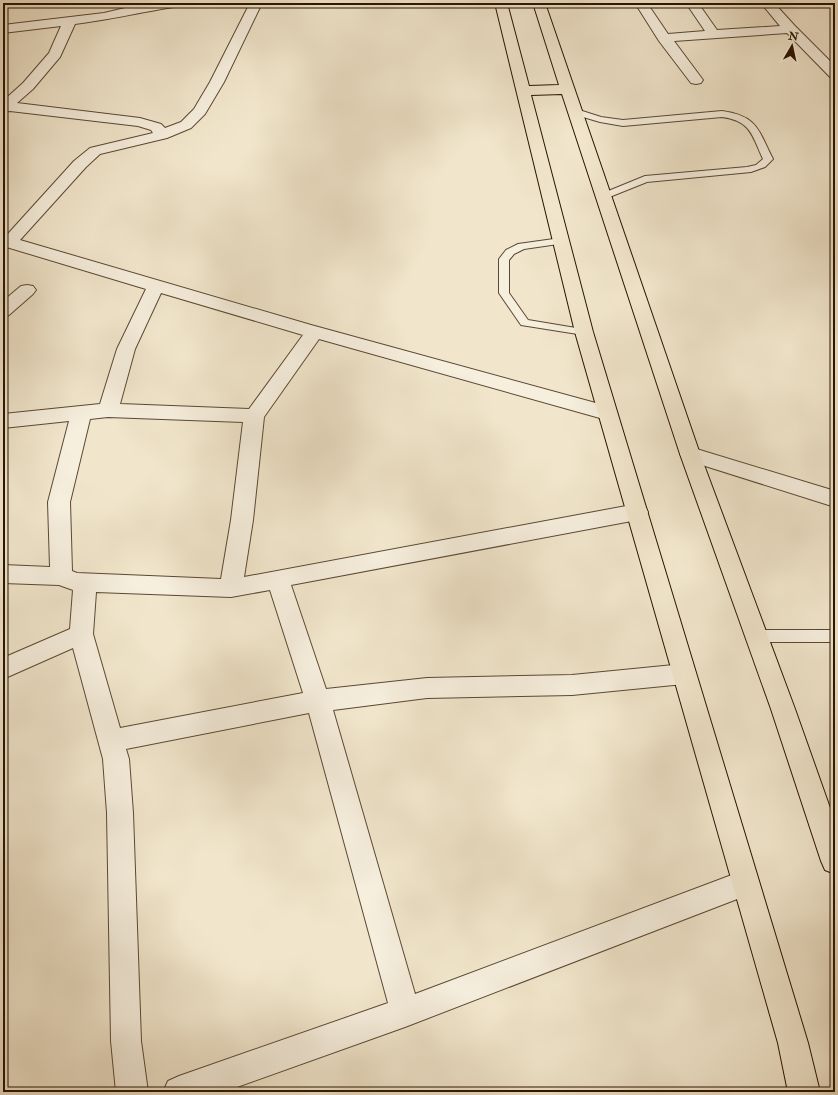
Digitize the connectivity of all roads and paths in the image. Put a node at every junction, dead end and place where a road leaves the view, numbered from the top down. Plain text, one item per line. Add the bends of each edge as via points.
1 (167, 3) edge
2 (256, 3) edge
3 (502, 3) edge
4 (539, 3) edge
5 (641, 3) edge
6 (692, 3) edge
7 (767, 3) edge
8 (70, 20) junction
9 (3, 28) edge
10 (790, 29) junction
11 (714, 35) junction
12 (664, 38) junction
13 (835, 74) edge
14 (696, 80) dead end
15 (568, 89) junction
16 (523, 91) junction
17 (4, 108) edge
18 (576, 112) junction
19 (162, 135) junction
20 (604, 196) junction
21 (6, 241) edge
22 (561, 241) junction
23 (156, 286) junction
24 (28, 290) dead end
25 (3, 311) edge
26 (584, 332) junction
27 (314, 333) junction
28 (108, 410) junction
29 (607, 413) junction
30 (81, 414) junction
31 (254, 416) junction
32 (3, 421) edge
33 (690, 454) junction
34 (835, 499) edge
35 (637, 512) junction
36 (3, 574) edge
37 (61, 576) junction
38 (278, 579) junction
39 (85, 583) junction
40 (231, 588) junction
41 (81, 634) junction
42 (756, 636) junction
43 (835, 636) edge
44 (3, 669) edge
45 (684, 674) junction
46 (318, 701) junction
47 (111, 741) junction
48 (835, 860) edge
49 (745, 882) junction
50 (405, 1012) junction
51 (132, 1092) edge
52 (179, 1092) edge
53 (804, 1092) edge

1 - 8 street via 104,17
2 - 19 street via 200,111 186,125
3 - 16 main road
4 - 15 main road
5 - 12 street
6 - 11 street
7 - 10 street
8 - 9 street
8 - 17 street via 55,54 28,86
10 - 11 street
10 - 13 street
11 - 12 street
12 - 14 street
15 - 16 main road
15 - 18 main road
16 - 22 main road
17 - 19 street via 140,122 156,127
18 - 20 main road
18 - 20 lane via 623,123 722,114 737,117 746,121 768,159 764,165 747,170 645,179
19 - 21 street via 95,150
20 - 33 main road
21 - 23 street
22 - 26 main road
22 - 26 lane via 522,246 510,252 503,262 504,293 525,323
23 - 27 street
23 - 28 street via 126,349
24 - 25 street
26 - 29 main road
27 - 29 street
27 - 31 street
28 - 30 street
28 - 31 street
29 - 35 main road
30 - 32 street
30 - 37 street via 60,502
31 - 40 street
33 - 34 street
33 - 42 main road
35 - 38 street
35 - 45 main road
36 - 37 street
37 - 39 street
38 - 40 street
38 - 46 street
39 - 40 street
39 - 41 street
41 - 44 street
41 - 47 street
42 - 43 lane
42 - 48 main road
45 - 46 street via 572,685 427,688
45 - 49 main road
46 - 47 street
46 - 50 street
47 - 51 street via 116,759 120,814 126,1041
49 - 50 street
49 - 53 main road via 793,1043
50 - 52 street

